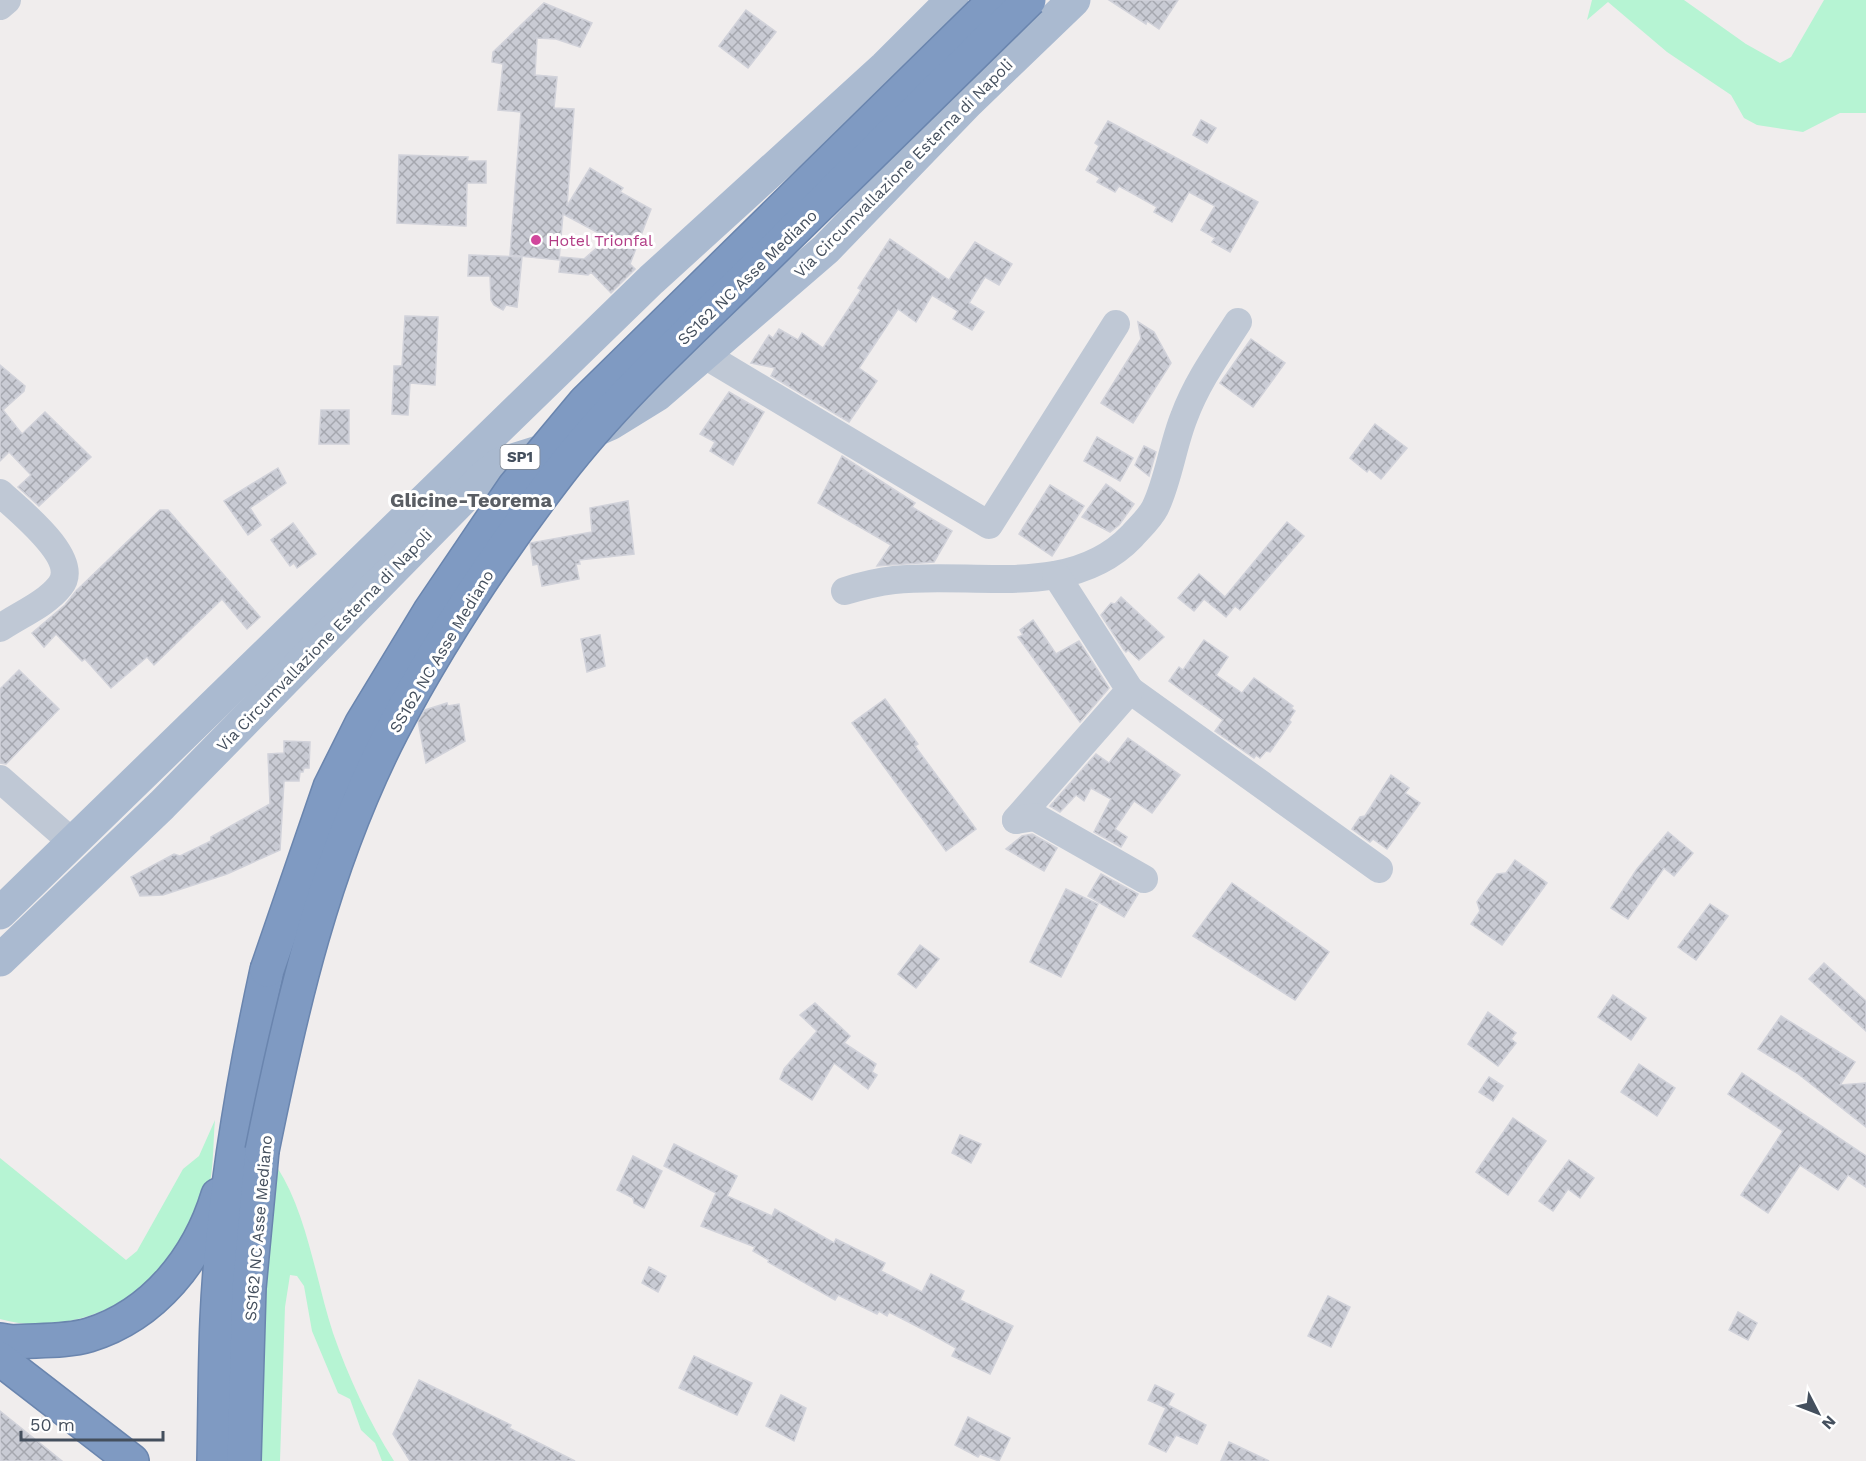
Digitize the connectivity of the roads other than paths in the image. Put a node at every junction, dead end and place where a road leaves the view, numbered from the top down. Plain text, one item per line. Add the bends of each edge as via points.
1 (7, 0) edge
2 (952, 0) edge
3 (995, 0) edge
4 (1029, 0) edge
5 (1074, 0) edge
6 (0, 6) edge
7 (1238, 322) dead end
8 (1116, 324) dead end
9 (703, 354) junction
10 (0, 493) edge
11 (1056, 574) junction
12 (845, 591) dead end
13 (0, 628) edge
14 (1130, 690) junction
15 (0, 779) edge
16 (72, 842) junction
17 (1379, 869) dead end
18 (1144, 879) dead end
19 (0, 913) edge
20 (0, 960) edge
21 (248, 1147) junction
22 (0, 1340) edge
23 (0, 1359) edge
24 (132, 1461) edge
25 (214, 1461) edge
26 (244, 1461) edge

1 - 6 street
2 - 16 main road, Via Circumvallazione Esterna di Napoli / SP1 via 885,67 642,288
3 - 21 highway, SS162 NC Asse Mediano, bridge via 585,402 514,487 430,611 362,723 330,787 267,970 246,1064
4 - 21 highway, SS162 NC Asse Mediano, bridge via 626,395 559,472 472,593 392,732 349,829 313,929 286,1031
5 - 9 main road, Via Circumvallazione Esterna di Napoli / SP1 via 968,102 826,249
7 - 11 street via 1197,386 1156,507 1146,521 1105,559 1084,569
8 - 9 street via 989,525
9 - 20 main road, Via Circumvallazione Esterna di Napoli / SP1 via 657,395 610,424 567,443 500,464 484,477 162,805
10 - 13 street via 47,538 63,559 66,570 62,584 49,596
11 - 12 street via 896,579
11 - 14 street
14 - 17 street
14 - 18 street via 1016,820 1035,817
15 - 16 street
16 - 19 main road, Via Circumvallazione Esterna di Napoli / SP1
21 - 22 highway via 187,1265 140,1311 89,1335
21 - 25 highway, SS162 NC Asse Mediano via 217,1319
21 - 26 highway, SS162 NC Asse Mediano
23 - 24 highway

